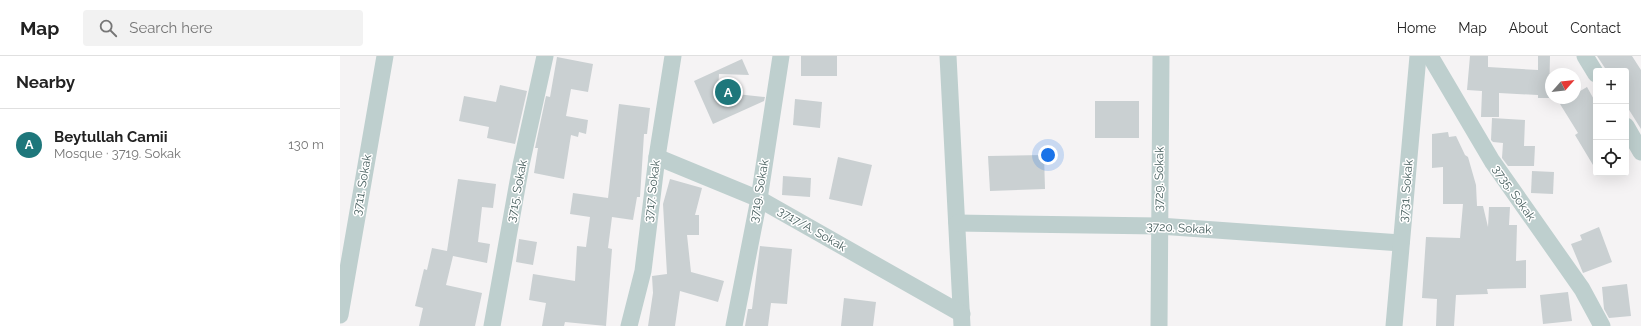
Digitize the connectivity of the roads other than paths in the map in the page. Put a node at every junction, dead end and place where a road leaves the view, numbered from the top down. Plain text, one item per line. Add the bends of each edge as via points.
1 (385, 56) edge
2 (544, 56) edge
3 (673, 56) edge
4 (781, 56) edge
5 (948, 56) edge
6 (1161, 56) edge
7 (1418, 56) edge
8 (1430, 56) edge
9 (1585, 56) edge
10 (1593, 69) edge
11 (1629, 131) edge
12 (1641, 152) edge
13 (657, 156) junction
14 (759, 199) junction
15 (957, 223) junction
16 (1159, 226) junction
17 (1402, 243) junction
18 (340, 315) edge
19 (962, 320) edge
20 (492, 326) edge
21 (629, 326) edge
22 (734, 326) edge
23 (1159, 326) edge
24 (1394, 326) edge
25 (1602, 326) edge

1 - 18 street, 3711. Sokak
2 - 20 street, 3715. Sokak
3 - 13 street, 3717. Sokak
4 - 14 street, 3719. Sokak
5 - 15 street
6 - 16 street, 3729. Sokak
7 - 17 street, 3731. Sokak
8 - 25 street, 3735. Sokak via 1492,161 1582,289
9 - 10 street
11 - 12 street
13 - 14 street, 3717/A. Sokak
13 - 21 street, 3717. Sokak via 643,271
14 - 19 street, 3717/A. Sokak
14 - 22 street, 3719. Sokak
15 - 16 street, 3720. Sokak
15 - 19 street
16 - 17 street, 3720. Sokak
16 - 23 street, 3729. Sokak
17 - 24 street, 3731. Sokak

